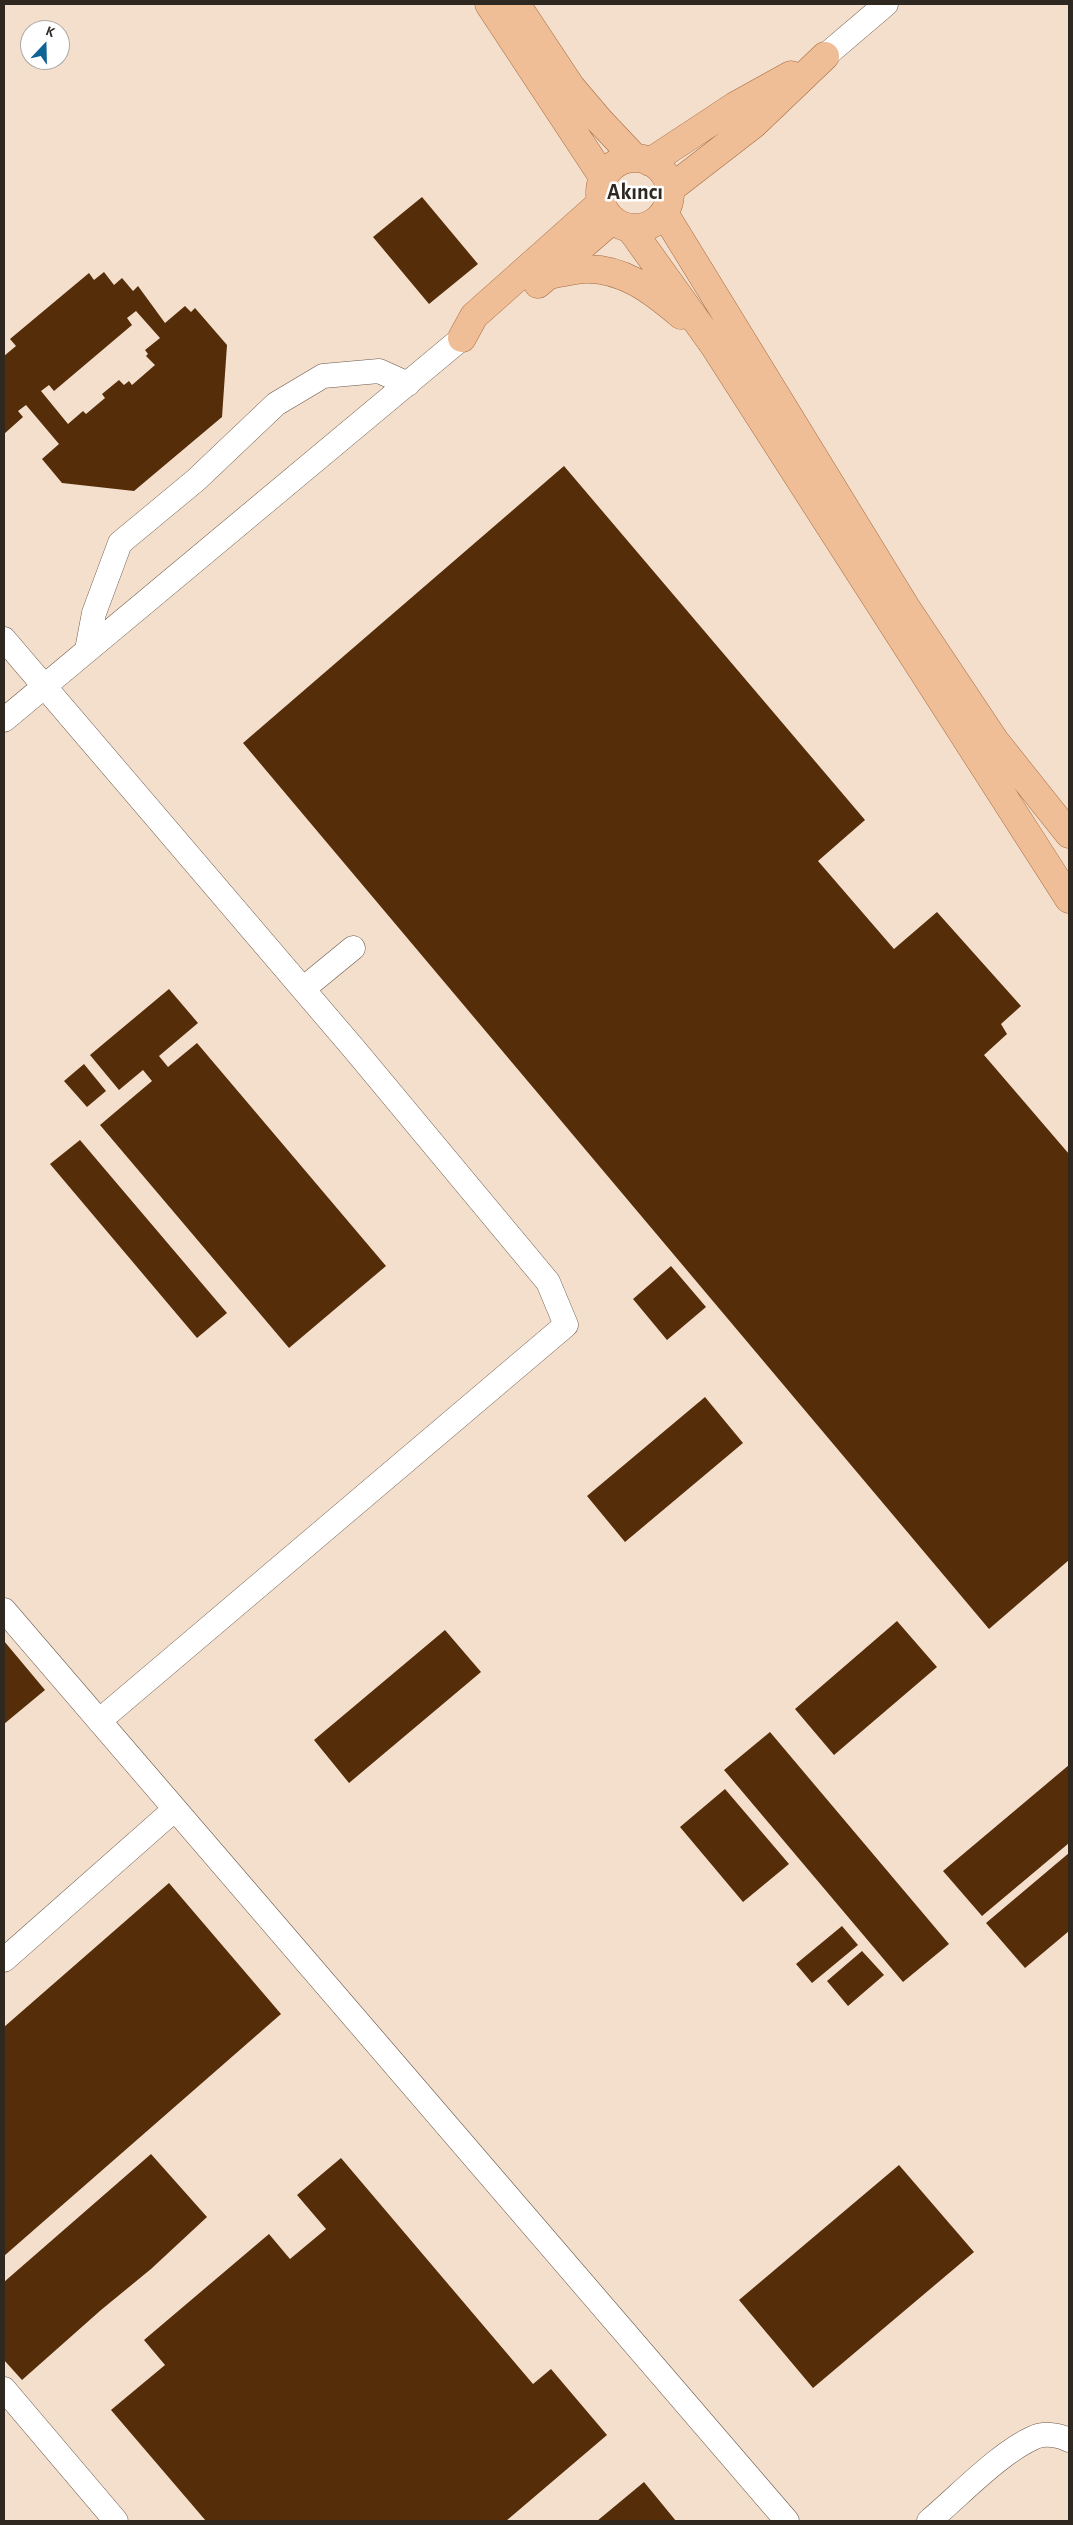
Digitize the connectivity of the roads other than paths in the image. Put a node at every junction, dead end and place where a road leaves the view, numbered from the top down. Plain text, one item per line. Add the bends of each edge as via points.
1 (489, 4) edge
2 (516, 4) edge
3 (886, 4) edge
4 (824, 56) junction
5 (642, 160) junction
6 (667, 201) junction
7 (611, 207) junction
8 (548, 275) junction
9 (462, 338) junction
10 (711, 342) junction
11 (408, 384) junction
12 (4, 638) edge
13 (87, 650) junction
14 (44, 686) junction
15 (4, 720) edge
16 (1069, 834) edge
17 (1069, 899) edge
18 (353, 948) dead end
19 (303, 989) junction
20 (4, 1610) edge
21 (99, 1721) junction
22 (174, 1809) junction
23 (4, 1960) edge
24 (4, 2389) edge
25 (1069, 2440) edge
26 (116, 2521) edge
27 (787, 2521) edge
28 (929, 2521) edge

1 - 7 main road
2 - 5 main road via 598,120
3 - 4 street
4 - 5 main road
4 - 6 main road
5 - 6 main road via 664,173
5 - 7 main road via 612,165
6 - 7 main road via 653,224 642,228
6 - 16 main road via 907,609 995,741
7 - 8 main road
7 - 9 main road via 474,316
7 - 10 main road
8 - 9 main road via 486,329
8 - 10 main road via 584,269 630,279 658,297
9 - 11 street
10 - 17 main road
11 - 13 street
11 - 13 street via 379,371 323,376 276,404 196,480 120,542 94,613
12 - 14 street
13 - 14 street
14 - 15 street
14 - 19 street
18 - 19 street
19 - 21 street via 548,1282 566,1325
20 - 21 street
21 - 22 street
22 - 23 street
22 - 27 street
24 - 26 street
25 - 28 street via 1061,2436 1038,2436 1013,2449

